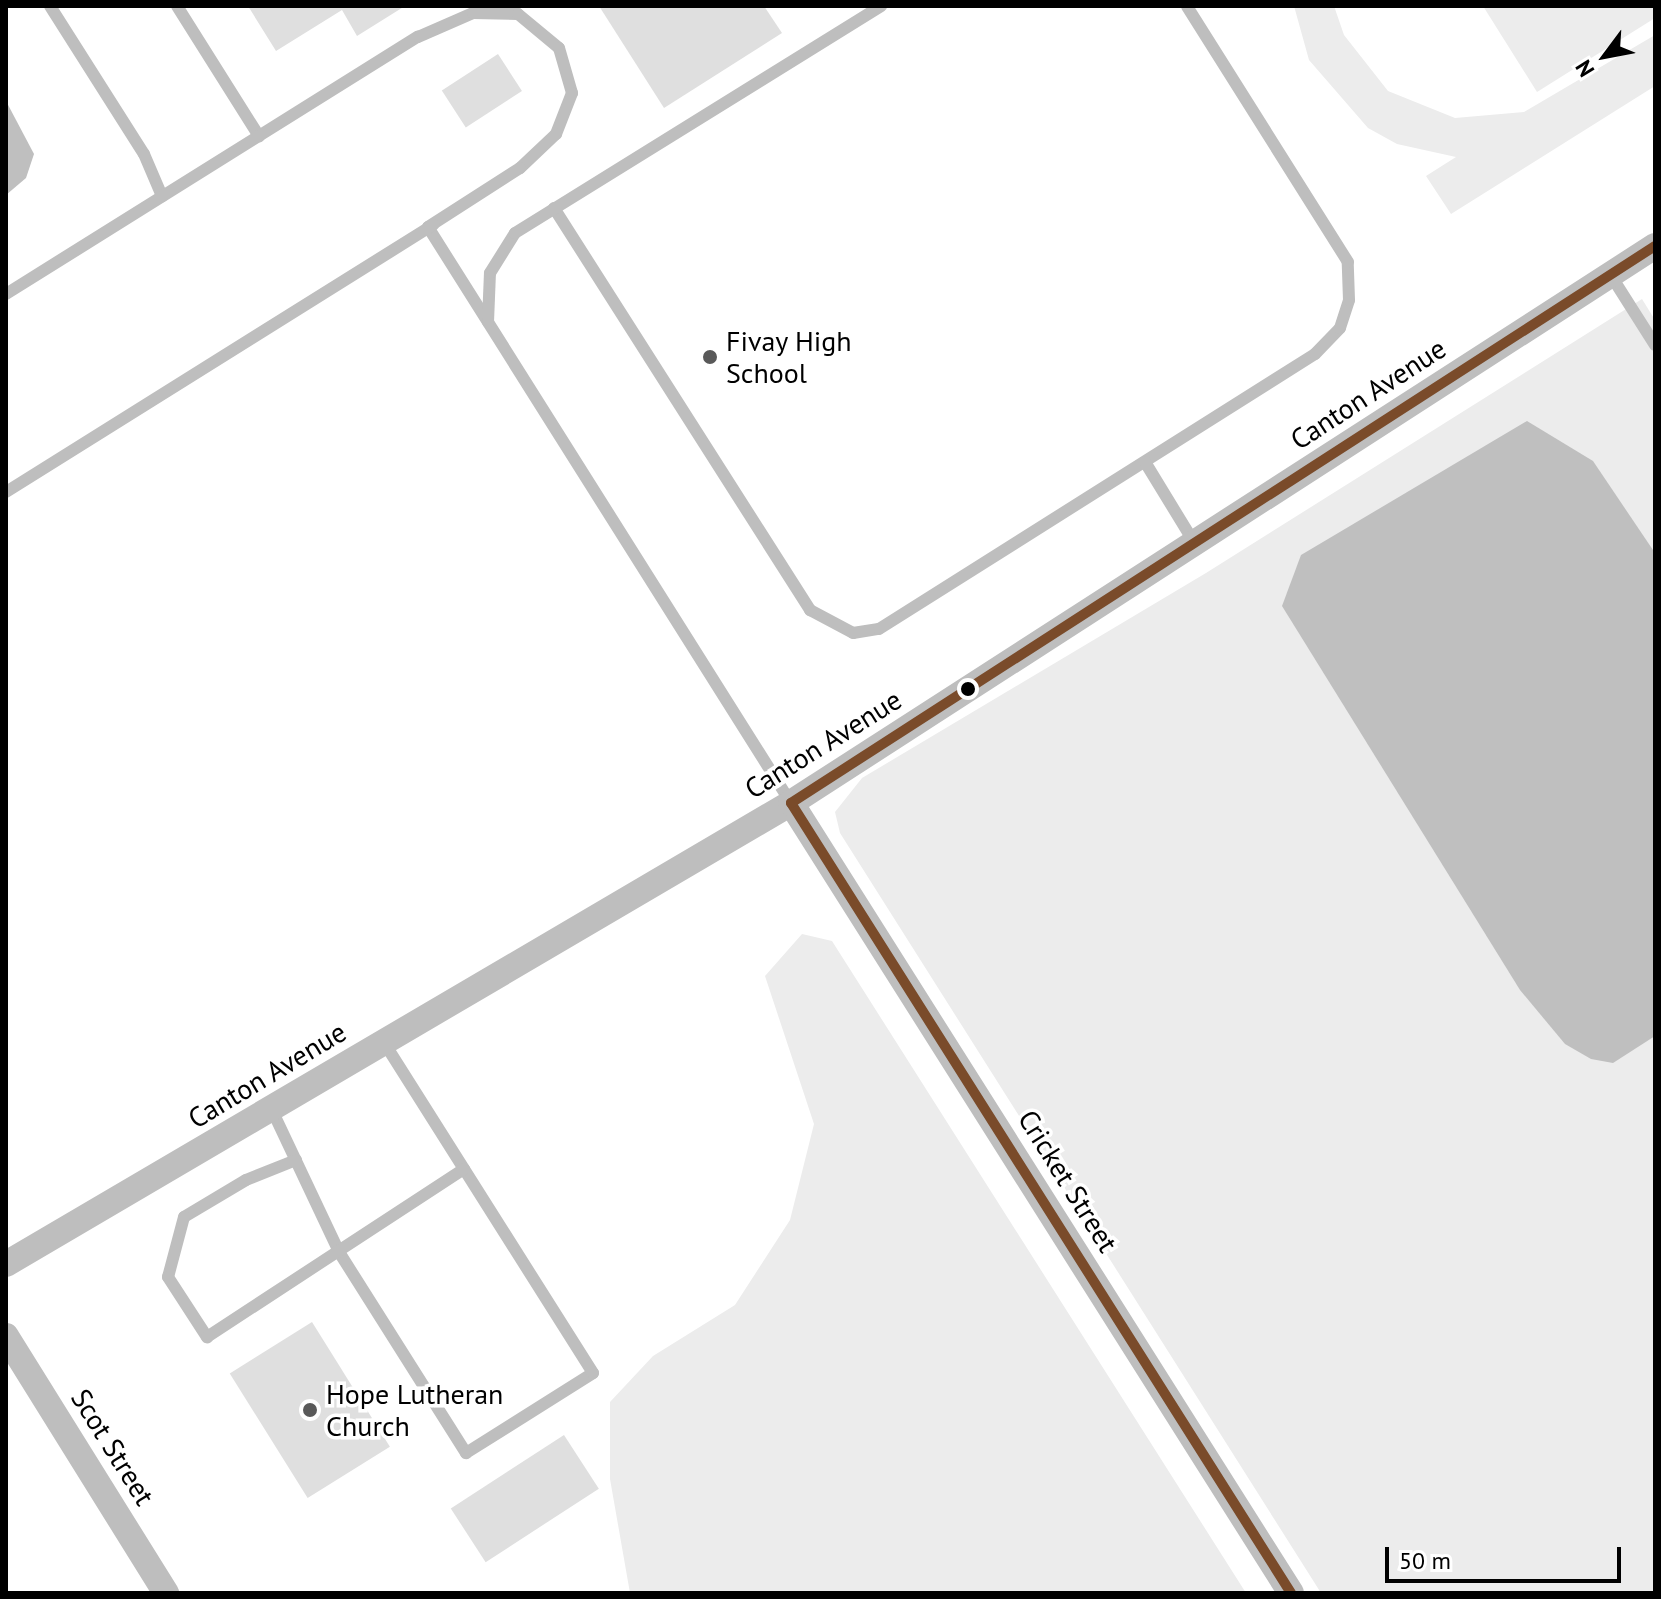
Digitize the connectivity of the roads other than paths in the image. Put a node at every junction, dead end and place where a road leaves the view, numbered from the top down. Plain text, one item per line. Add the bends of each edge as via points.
1 (50, 6) edge
2 (177, 6) edge
3 (881, 6) edge
4 (1187, 6) edge
5 (259, 136) junction
6 (162, 196) junction
7 (554, 208) junction
8 (456, 211) junction
9 (1655, 246) edge
10 (1610, 274) junction
11 (6, 294) edge
12 (488, 322) junction
13 (1655, 345) edge
14 (1145, 462) junction
15 (6, 492) edge
16 (1195, 545) junction
17 (791, 803) junction
18 (384, 1042) junction
19 (272, 1110) junction
20 (296, 1160) junction
21 (464, 1169) junction
22 (339, 1252) junction
23 (6, 1264) edge
24 (6, 1336) edge
25 (166, 1593) edge
26 (1291, 1593) edge

1 - 6 lane via 144,154
2 - 5 lane
3 - 7 lane
4 - 14 lane via 1348,262 1349,300 1340,328 1315,354
5 - 6 lane
5 - 8 lane via 418,37 473,13 518,14 559,48 572,93 556,134
6 - 11 lane
7 - 12 lane via 515,233 490,273
7 - 14 lane via 810,610 832,625 853,633 879,629
8 - 12 lane via 428,227
8 - 15 lane
9 - 10 street, Canton Avenue
10 - 13 lane
10 - 16 street, Canton Avenue
12 - 17 lane
14 - 16 lane
16 - 17 street, Canton Avenue
17 - 18 street, Canton Avenue
17 - 26 street, Cricket Street
18 - 19 street, Canton Avenue
18 - 21 lane
19 - 20 lane
19 - 23 street, Canton Avenue
20 - 22 lane
20 - 22 lane via 246,1180 184,1217 168,1277 207,1337
21 - 22 lane
21 - 22 lane via 593,1373 466,1453
24 - 25 street, Scot Street

